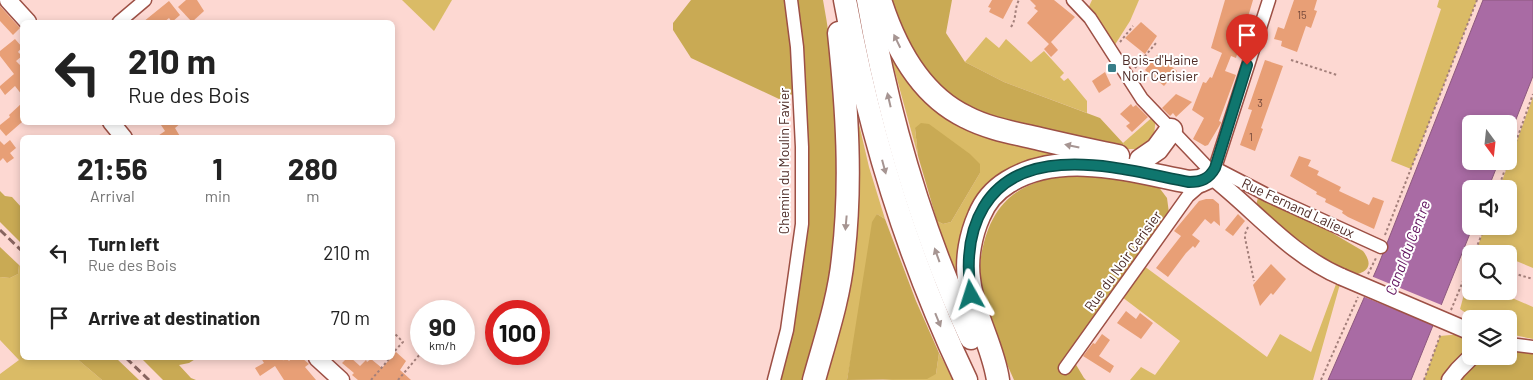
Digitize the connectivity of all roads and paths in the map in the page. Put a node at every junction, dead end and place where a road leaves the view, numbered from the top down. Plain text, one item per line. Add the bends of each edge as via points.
1 (8, 0) edge
2 (145, 0) edge
3 (791, 0) edge
4 (835, 0) edge
5 (845, 0) edge
6 (868, 0) edge
7 (880, 0) edge
8 (1019, 0) edge
9 (1073, 0) edge
10 (1269, 0) edge
11 (1477, 0) edge
12 (26, 20) edge
13 (121, 20) edge
14 (1133, 26) dead end
15 (1011, 27) dead end
16 (1156, 43) dead end
17 (1112, 53) junction
18 (1291, 60) dead end
19 (1336, 75) dead end
20 (1126, 76) junction
21 (1533, 94) edge
22 (113, 125) edge
23 (1171, 130) junction
24 (122, 135) edge
25 (1518, 136) edge
26 (1141, 160) junction
27 (1210, 170) junction
28 (1256, 215) junction
29 (1381, 246) junction
30 (1517, 274) edge
31 (1533, 279) edge
32 (1254, 280) dead end
33 (1365, 282) dead end
34 (1361, 291) dead end
35 (1462, 328) edge
36 (395, 333) edge
37 (1517, 345) edge
38 (1533, 347) edge
39 (395, 351) edge
40 (320, 360) edge
41 (388, 360) edge
42 (410, 365) edge
43 (1463, 365) edge
44 (1065, 368) dead end
45 (341, 380) edge
46 (370, 380) edge
47 (398, 380) edge
48 (774, 380) edge
49 (814, 380) edge
50 (966, 380) edge
51 (990, 380) edge
52 (998, 380) edge
53 (1321, 380) edge
54 (1450, 380) edge

1 - 12 street
2 - 13 street
3 - 48 street, Chemin du Moulin Favier via 802,138 802,224 787,330
4 -> 49 highway via 848,122 848,193 843,259 834,308
5 -> 50 highway via 871,123 886,174 921,279
51 -> 6 highway via 924,221 892,114
26 -> 7 highway via 1001,130 953,110 922,84 910,66
8 - 15 path
9 - 17 street, Rue Fernand Lalieux via 1090,18
10 - 27 street
11 - 29 path
14 - 17 path
16 - 20 path
17 - 20 street, Rue Fernand Lalieux
18 - 19 path
20 - 23 street, Rue Fernand Lalieux
21 - 25 path
22 - 24 street
23 - 26 highway via 1157,149
23 - 27 street, Rue Fernand Lalieux
26 - 27 highway via 1188,170
27 - 28 street, Rue Fernand Lalieux
27 - 29 street, Rue Fernand Lalieux
27 - 44 street, Rue du Noir Cerisier
27 - 52 highway via 1200,181 1189,182 1104,166 1060,165 1039,168 1001,186 982,207 974,228 968,276 978,321 996,366
28 - 32 path via 1245,234
28 - 35 street, Rue Fernand Lalieux, bridge via 1300,253 1342,277
29 - 33 path
30 - 31 path
34 - 53 path
36 - 39 path via 403,342
37 - 38 street
40 - 45 street
41 - 46 path
42 - 47 path
43 - 54 street

